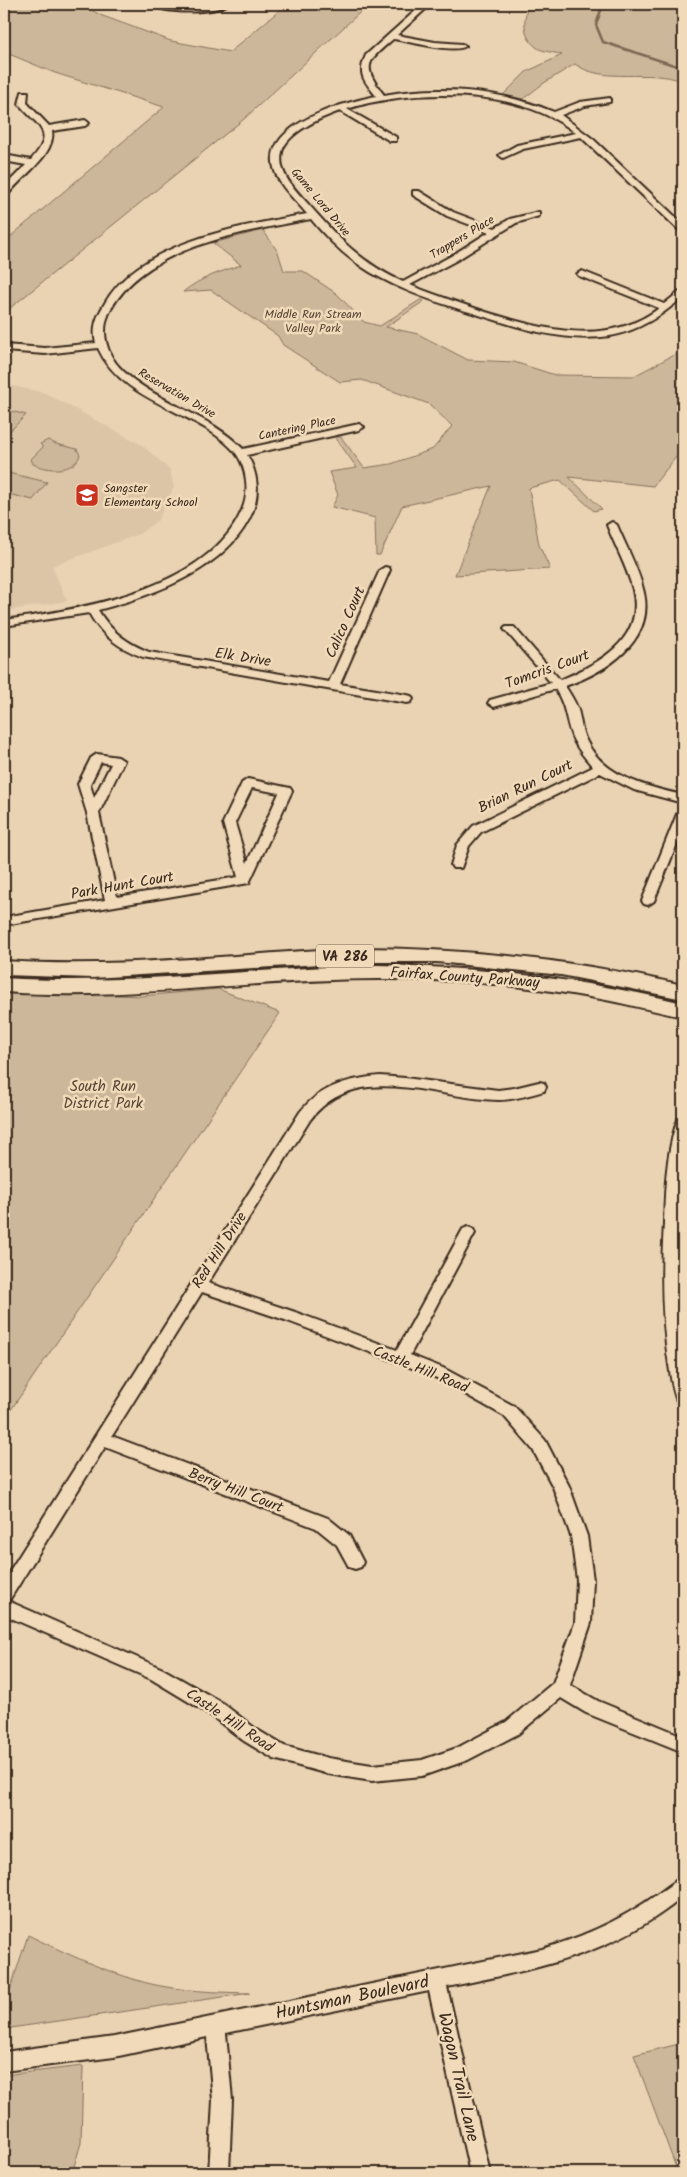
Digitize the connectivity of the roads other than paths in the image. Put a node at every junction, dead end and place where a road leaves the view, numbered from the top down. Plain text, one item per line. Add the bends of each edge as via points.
1 (154, 4) edge
2 (224, 4) edge
3 (427, 4) edge
4 (392, 36) junction
5 (462, 46) dead end
6 (25, 94) dead end
7 (381, 97) junction
8 (607, 100) dead end
9 (340, 108) junction
10 (555, 115) junction
11 (84, 123) dead end
12 (47, 129) junction
13 (582, 134) junction
14 (392, 138) dead end
15 (502, 155) dead end
16 (4, 158) edge
17 (32, 163) junction
18 (416, 193) dead end
19 (4, 194) edge
20 (536, 214) dead end
21 (313, 216) junction
22 (683, 229) edge
23 (496, 232) junction
24 (582, 274) dead end
25 (403, 285) junction
26 (683, 292) edge
27 (664, 307) junction
28 (101, 345) junction
29 (4, 348) edge
30 (359, 427) dead end
31 (240, 453) junction
32 (612, 525) dead end
33 (385, 570) dead end
34 (92, 609) junction
35 (4, 623) edge
36 (510, 629) dead end
37 (558, 684) junction
38 (333, 687) junction
39 (407, 699) dead end
40 (494, 703) dead end
41 (600, 768) junction
42 (683, 799) edge
43 (93, 814) dead end
44 (683, 814) edge
45 (457, 865) dead end
46 (246, 880) junction
47 (648, 901) dead end
48 (112, 903) junction
49 (4, 921) edge
50 (4, 968) edge
51 (4, 985) edge
52 (683, 992) edge
53 (683, 1010) edge
54 (539, 1087) dead end
55 (683, 1124) edge
56 (468, 1233) dead end
57 (198, 1284) junction
58 (400, 1359) junction
59 (683, 1398) edge
60 (101, 1439) junction
61 (355, 1562) dead end
62 (4, 1594) edge
63 (4, 1607) edge
64 (560, 1688) junction
65 (683, 1744) edge
66 (683, 1886) edge
67 (436, 1980) junction
68 (216, 2026) junction
69 (4, 2062) edge
70 (219, 2173) edge
71 (480, 2173) edge

1 - 2 street via 190,9
3 - 4 street
4 - 5 street
4 - 7 street via 370,55 365,66 368,81
6 - 12 street via 23,104
7 - 9 street, Game Lord Drive
7 - 10 street, Game Lord Drive via 428,93 472,95 515,102
8 - 10 street via 583,104
9 - 14 street
9 - 21 street, Game Lord Drive via 294,131 277,152 282,177
10 - 13 street, Game Lord Drive
11 - 12 street
12 - 17 street via 47,147
13 - 15 street via 520,146
13 - 22 street, Game Lord Drive
16 - 17 street
17 - 19 street via 9,184
18 - 23 street via 450,214
20 - 23 street, Trappers Place via 519,218
21 - 25 street, Game Lord Drive via 351,255
21 - 28 street via 222,235 153,263 126,282 109,301 100,325
23 - 25 street, Trappers Place
24 - 27 street
25 - 27 street, Game Lord Drive via 505,321 561,335 618,331 635,325
26 - 27 street, Game Lord Drive
28 - 29 street via 45,351
28 - 31 street, Reservation Drive via 107,357 128,379 215,429
30 - 31 street, Cantering Place
31 - 34 street, Reservation Drive via 250,474 251,496 245,518 230,539 205,560 170,580 132,597
32 - 37 street, Tomcris Court via 638,590 637,624 627,643 611,659 592,671
33 - 38 street, Calico Court
34 - 35 street, Reservation Drive
34 - 38 street, Elk Drive via 112,637 147,655
36 - 37 street
37 - 40 street, Tomcris Court
37 - 41 street via 572,708 580,742
38 - 39 street, Elk Drive
41 - 42 street via 641,788
41 - 45 street, Brian Run Court via 477,829 463,845
43 - 48 street
44 - 47 street
46 - 46 street via 230,823 248,783 286,791
46 - 48 street, Park Hunt Court
48 - 49 street, Park Hunt Court
50 - 52 highway, Fairfax County Parkway / VA 286 via 102,972 330,956 431,956 559,967
51 - 53 highway, Fairfax County Parkway / VA 286 via 116,989 322,973 433,973 551,983
54 - 57 street, Red Hill Drive via 499,1095 378,1082 358,1083 335,1091 318,1101 305,1116
55 - 59 street via 672,1183 669,1257 671,1333
56 - 58 street
57 - 58 street, Castle Hill Road
57 - 60 street, Red Hill Drive
58 - 64 street, Castle Hill Road via 438,1372 509,1411 539,1445 562,1486 579,1536 585,1580 583,1623
60 - 61 street, Berry Hill Court via 322,1523 343,1540
60 - 62 street, Red Hill Drive
63 - 64 street, Castle Hill Road via 157,1674 215,1708 280,1753 372,1774 422,1768 462,1754 512,1728
64 - 65 street via 592,1707
66 - 67 street, Huntsman Boulevard via 645,1915 610,1935 542,1958
67 - 68 street, Huntsman Boulevard
67 - 71 street, Wagon Trail Lane
68 - 69 street, Huntsman Boulevard via 105,2048
68 - 70 street via 224,2100

